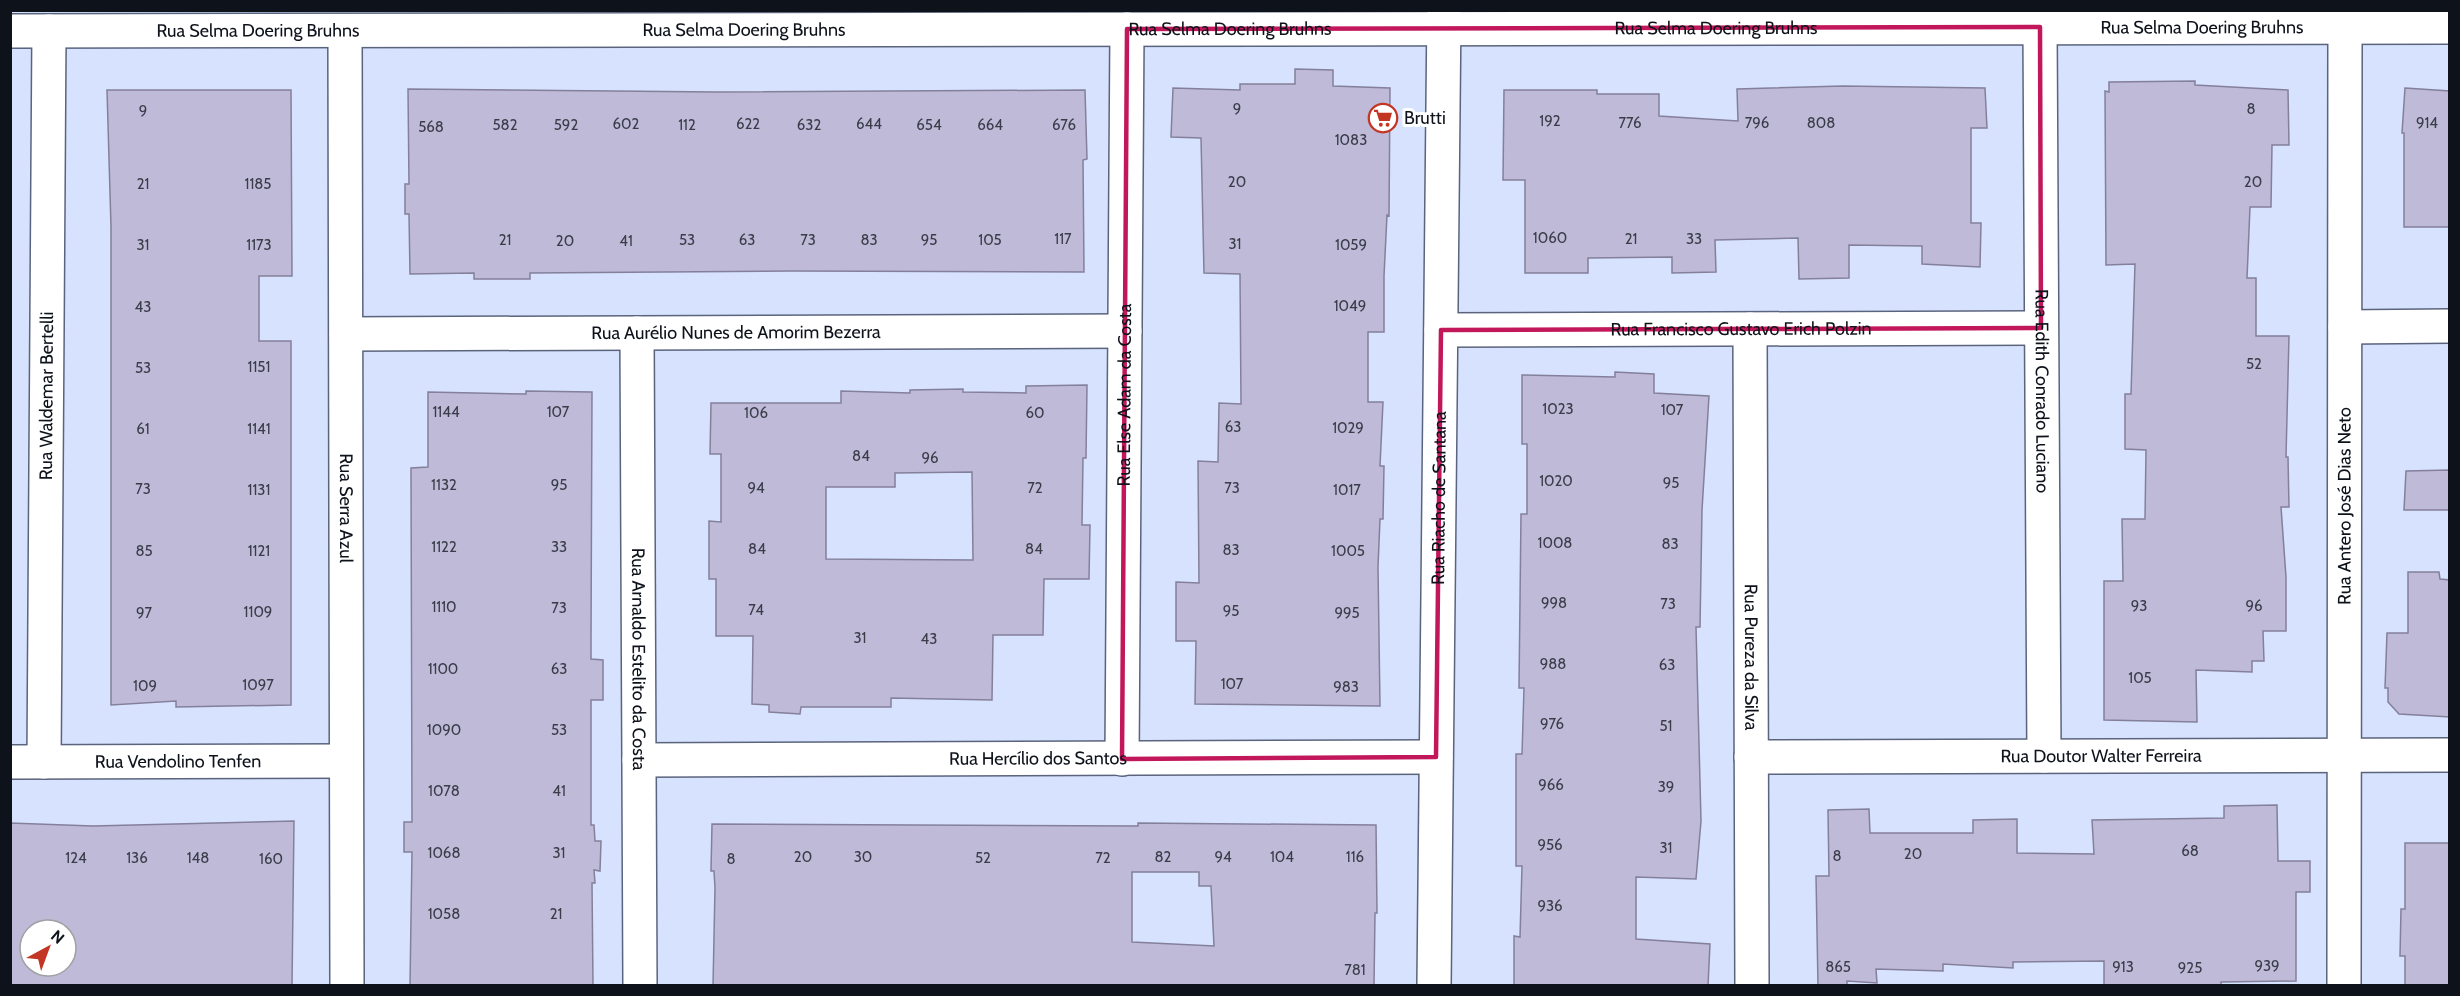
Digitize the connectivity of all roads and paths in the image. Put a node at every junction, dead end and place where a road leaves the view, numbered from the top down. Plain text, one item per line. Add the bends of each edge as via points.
1 (1444, 20) edge
2 (2040, 27) junction
3 (2345, 27) junction
4 (2450, 27) edge
5 (1127, 29) junction
6 (345, 30) junction
7 (10, 31) edge
8 (50, 31) junction
9 (2344, 327) junction
10 (2450, 327) edge
11 (2041, 328) junction
12 (1750, 329) junction
13 (1441, 330) junction
14 (1125, 331) junction
15 (637, 333) junction
16 (346, 334) junction
17 (2345, 755) junction
18 (2450, 755) edge
19 (2044, 756) junction
20 (1436, 757) junction
21 (1751, 757) junction
22 (1122, 759) junction
23 (639, 760) junction
24 (346, 761) junction
25 (10, 762) edge
26 (44, 762) junction
27 (347, 986) edge
28 (640, 986) edge
29 (1434, 986) edge
30 (1752, 986) edge
31 (2344, 986) edge

1 - 2 street, Rua Selma Doering Bruhns
1 - 5 street, Rua Selma Doering Bruhns
1 - 13 street, Rua Riacho de Santana
2 - 3 street, Rua Selma Doering Bruhns
2 - 11 street, Rua Edith Conrado Luciano
3 - 4 street, Rua Selma Doering Bruhns
3 - 9 street, Rua Antero José Dias Neto
5 - 6 street, Rua Selma Doering Bruhns
5 - 14 street, Rua Else Adam da Costa
6 - 8 street, Rua Selma Doering Bruhns
6 - 16 street, Rua Serra Azul
7 - 8 street, Rua Selma Doering Bruhns
8 - 26 street, Rua Waldemar Bertelli
9 - 10 street
9 - 17 street, Rua Antero José Dias Neto
11 - 12 street, Rua Francisco Gustavo Erich Polzin
11 - 19 street, Rua Edith Conrado Luciano
12 - 13 street, Rua Francisco Gustavo Erich Polzin
12 - 21 street, Rua Pureza da Silva
13 - 20 street, Rua Riacho de Santana
14 - 15 street, Rua Aurélio Nunes de Amorim Bezerra
14 - 22 street, Rua Else Adam da Costa
15 - 16 street, Rua Aurélio Nunes de Amorim Bezerra
15 - 23 street, Rua Arnaldo Estelito da Costa
16 - 24 street, Rua Serra Azul
17 - 18 street, Rua Doutor Walter Ferreira
17 - 19 street, Rua Doutor Walter Ferreira
17 - 31 street, Rua Antero José Dias Neto
19 - 21 street, Rua Doutor Walter Ferreira
20 - 22 street, Rua Hercílio dos Santos
20 - 29 street, Rua Riacho de Santana
21 - 30 street, Rua Pureza da Silva
22 - 23 street, Rua Hercílio dos Santos
23 - 28 street, Rua Arnaldo Estelito da Costa
24 - 26 street, Rua Vendolino Tenfen
24 - 27 street, Rua Serra Azul
25 - 26 street, Rua Vendolino Tenfen

